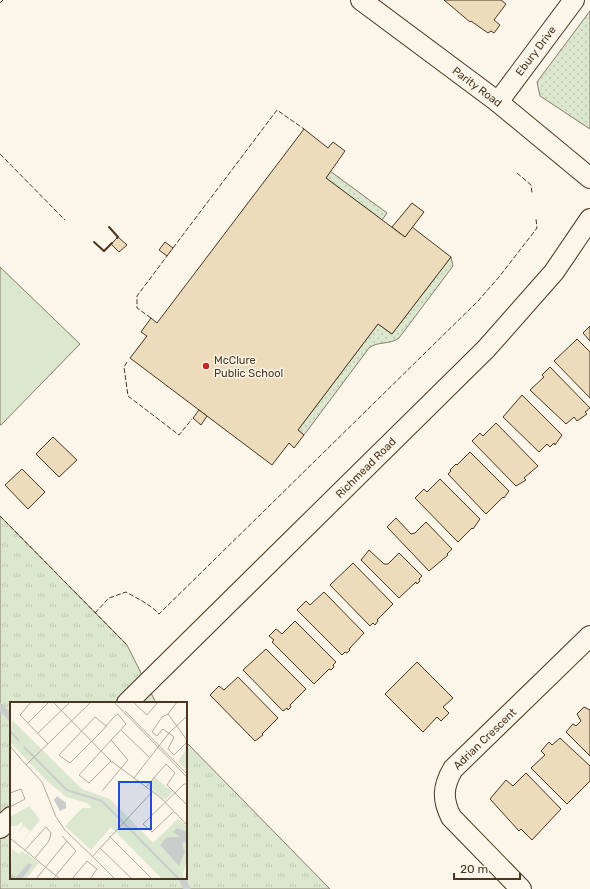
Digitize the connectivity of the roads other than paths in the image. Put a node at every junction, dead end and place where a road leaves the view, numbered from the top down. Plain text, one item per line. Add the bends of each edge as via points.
1 (361, 0) edge
2 (574, 0) edge
3 (498, 102) junction
4 (590, 178) edge
5 (590, 219) edge
6 (590, 636) edge
7 (129, 700) edge
8 (520, 889) edge

1 - 3 street, Parity Road
2 - 3 street, Ebury Drive
3 - 4 street, Parity Road
5 - 7 street, Richmead Road via 554,272 486,349
6 - 8 street, Adrian Crescent via 452,769 446,780 445,806 451,817

